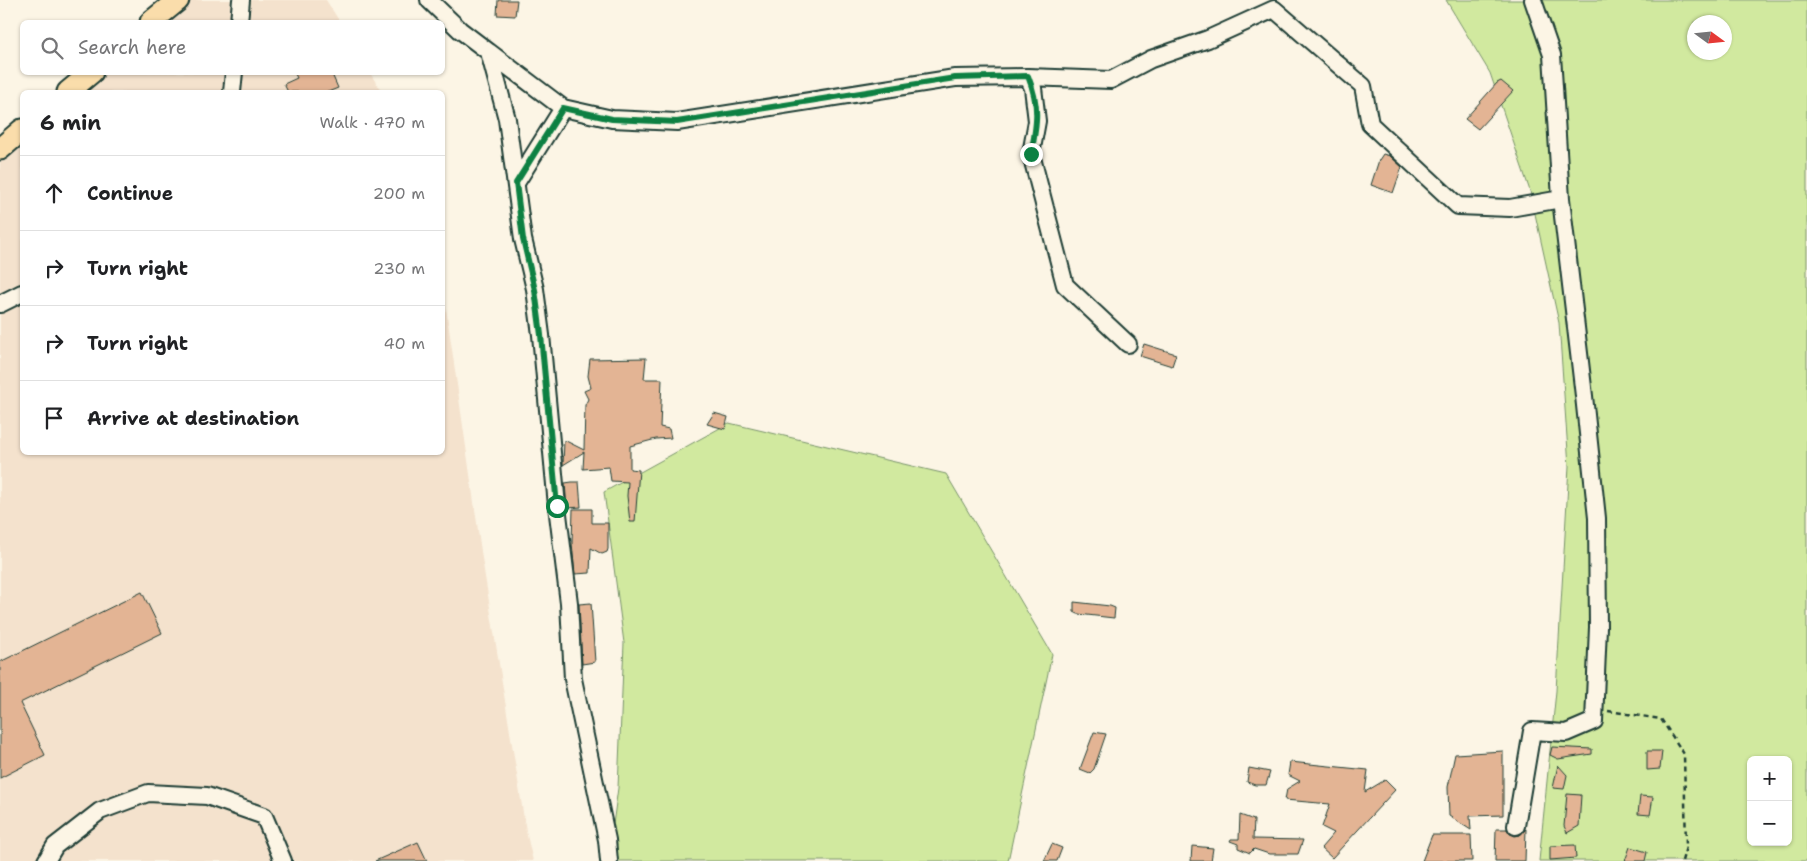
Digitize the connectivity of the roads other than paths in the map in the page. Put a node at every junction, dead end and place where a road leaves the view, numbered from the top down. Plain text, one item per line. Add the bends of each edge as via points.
1 (178, 0) edge
2 (240, 0) edge
3 (428, 0) edge
4 (1534, 0) edge
5 (153, 20) edge
6 (239, 20) edge
7 (489, 52) junction
8 (88, 75) edge
9 (234, 75) edge
10 (1028, 76) junction
11 (70, 90) edge
12 (232, 90) edge
13 (563, 108) junction
14 (20, 132) edge
15 (0, 149) edge
16 (516, 183) junction
17 (1561, 199) junction
18 (20, 294) edge
19 (0, 304) edge
20 (1128, 344) dead end
21 (1516, 826) dead end
22 (46, 861) edge
23 (283, 861) edge
24 (609, 861) edge

1 - 5 main road
2 - 6 lane
3 - 7 lane
4 - 17 lane via 1552,55
7 - 13 lane
7 - 16 lane via 507,119
8 - 11 main road
9 - 12 lane
10 - 13 lane via 955,78 677,122 612,119
10 - 17 lane via 1111,80 1150,59 1208,39 1274,9 1363,86 1370,124 1458,206 1510,208
10 - 20 lane via 1033,88 1037,121 1031,154 1065,285
13 - 16 lane
14 - 15 main road
16 - 24 lane via 541,335 569,603 573,679
17 - 21 lane via 1597,518 1598,627 1594,721 1566,733 1532,731
18 - 19 lane
22 - 23 lane via 55,846 100,811 148,793 207,796 264,816

